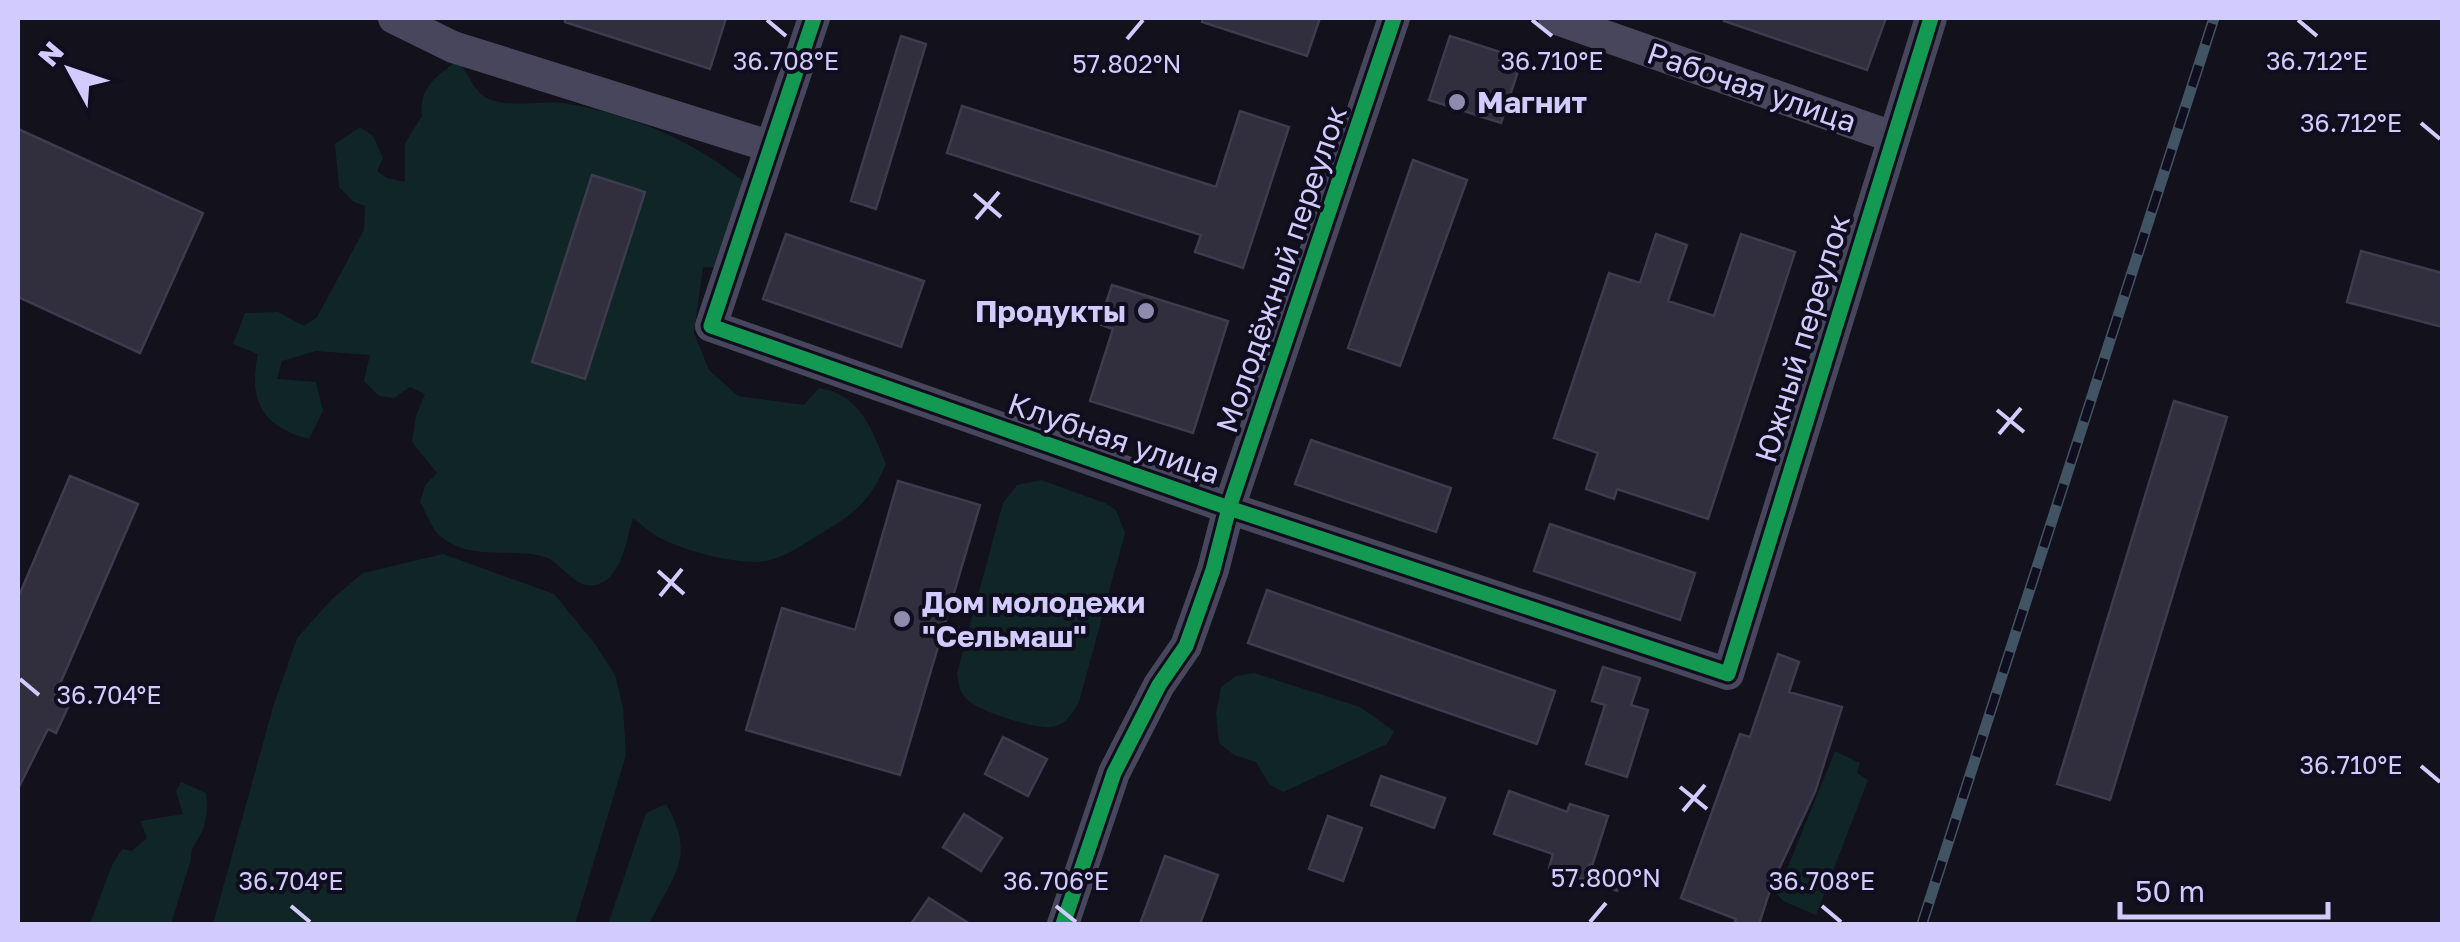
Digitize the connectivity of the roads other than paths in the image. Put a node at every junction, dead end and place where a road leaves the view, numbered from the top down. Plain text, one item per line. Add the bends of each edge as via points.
1 (394, 18) edge
2 (814, 18) edge
3 (1394, 18) edge
4 (1554, 18) edge
5 (1931, 18) edge
6 (1893, 137) junction
7 (769, 146) junction
8 (1229, 508) junction
9 (1728, 674) joint
10 (1064, 924) edge

1 - 7 street via 453,47
2 - 7 street
3 - 8 street, Молодёжный переулок
4 - 6 street, Рабочая улица
5 - 6 street, Южный переулок
6 - 9 street, Южный переулок
7 - 8 street, Клубная улица via 711,326
8 - 9 street, Клубная улица
8 - 10 street, Молодёжный переулок via 1186,646 1114,773

